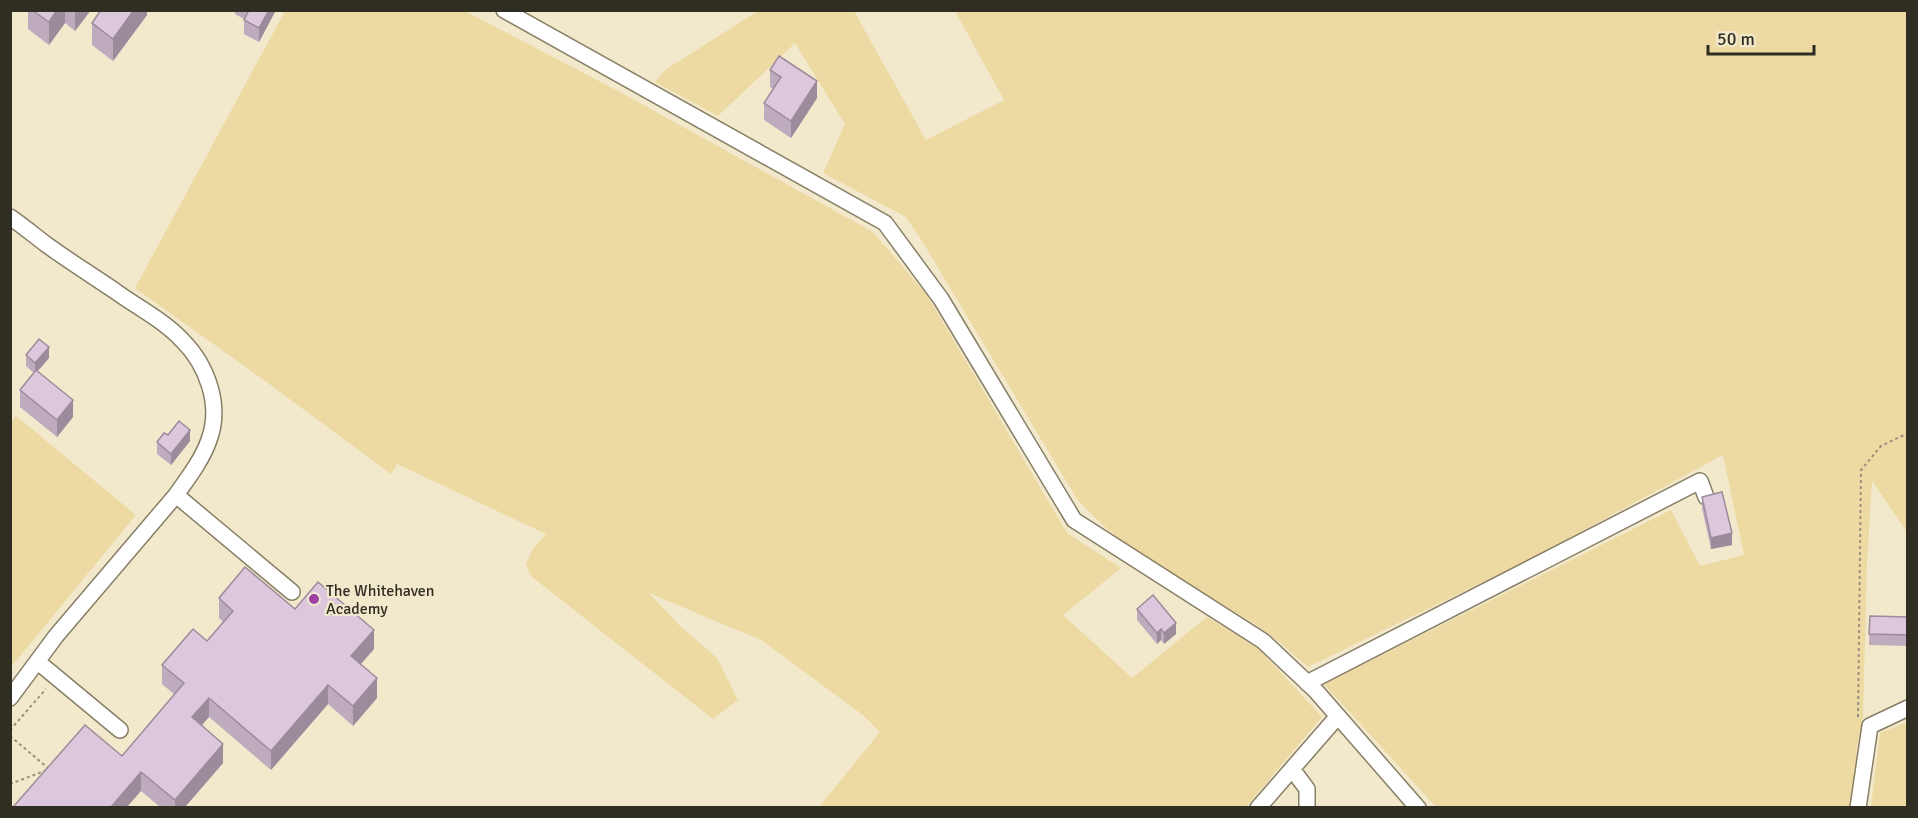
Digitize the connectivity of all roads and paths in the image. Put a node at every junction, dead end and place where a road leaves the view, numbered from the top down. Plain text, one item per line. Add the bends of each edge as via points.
1 (504, 10) edge
2 (10, 218) edge
3 (1908, 433) edge
4 (176, 495) junction
5 (1706, 497) edge
6 (292, 592) dead end
7 (38, 662) junction
8 (53, 682) dead end
9 (1307, 683) junction
10 (10, 698) edge
11 (1908, 708) edge
12 (1338, 716) junction
13 (1858, 721) dead end
14 (10, 730) edge
15 (120, 730) dead end
16 (10, 736) edge
17 (1292, 769) junction
18 (10, 784) edge
19 (1258, 807) edge
20 (1307, 807) edge
21 (1418, 807) edge
22 (1858, 807) edge

1 - 9 street via 885,223 941,299 1074,520 1263,641
2 - 4 street via 163,324 182,340 205,373 214,406 210,439
3 - 13 path via 1881,446 1861,470
4 - 6 street
4 - 7 street
5 - 9 street via 1700,481
7 - 10 street
7 - 15 street
8 - 14 path
9 - 12 street
11 - 22 street via 1870,726
12 - 17 street
12 - 21 street
16 - 18 path via 50,769
17 - 19 street
17 - 20 street via 1307,789

